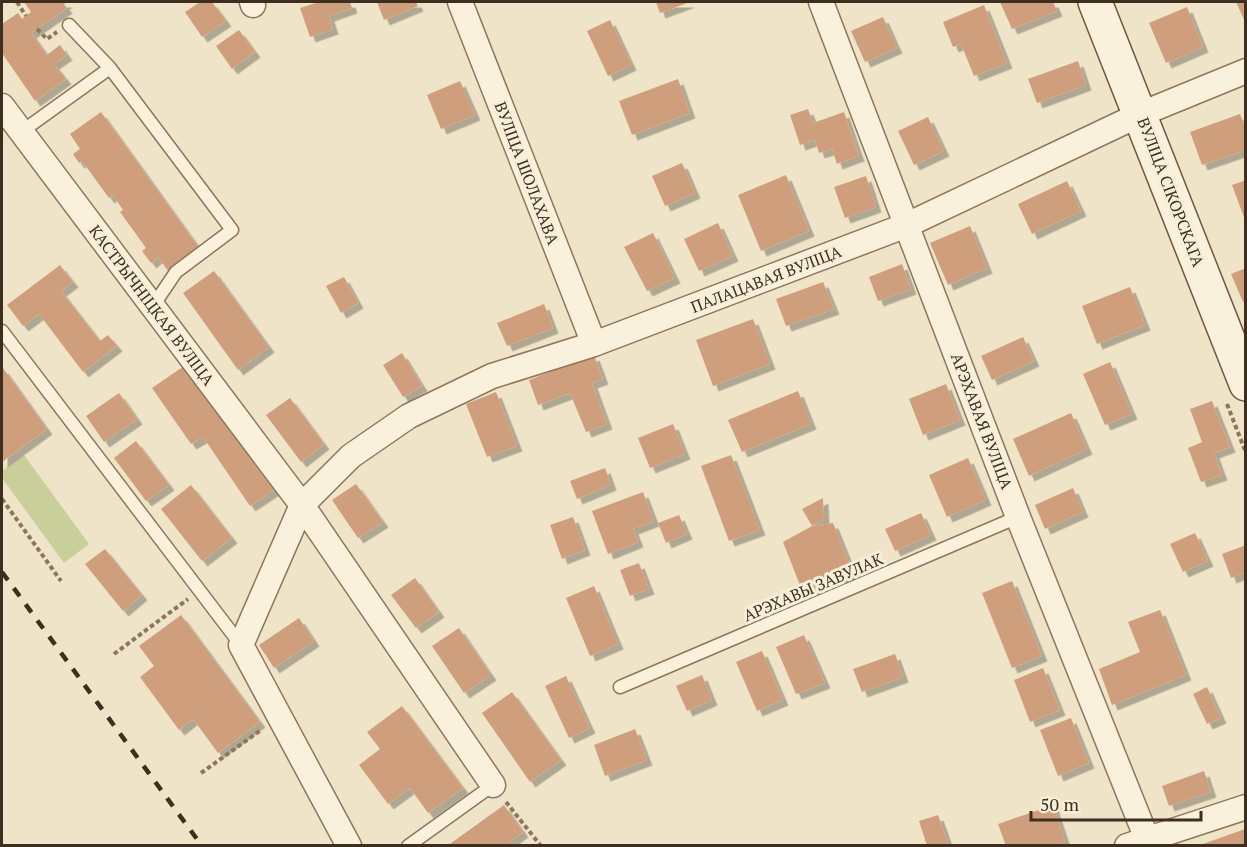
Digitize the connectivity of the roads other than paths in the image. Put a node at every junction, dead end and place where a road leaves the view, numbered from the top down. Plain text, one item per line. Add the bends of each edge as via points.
1 (460, 2) edge
2 (821, 2) edge
3 (1095, 2) edge
4 (69, 25) dead end
5 (110, 68) junction
6 (1245, 71) edge
7 (2, 106) edge
8 (1150, 110) junction
9 (21, 132) junction
10 (908, 225) junction
11 (153, 306) junction
12 (2, 331) edge
13 (594, 344) junction
14 (1245, 384) edge
15 (302, 505) junction
16 (1018, 517) junction
17 (241, 645) junction
18 (620, 687) dead end
19 (493, 784) joint
20 (1245, 807) edge
21 (1137, 842) edge
22 (349, 846) edge
23 (408, 846) edge

1 - 13 street, ВУЛІЦА ШОЛАХАВА
2 - 10 street, АРЭХАВАЯ ВУЛІЦА
3 - 8 street, ВУЛІЦА СІКОРСКАГА
4 - 5 lane
5 - 9 lane
5 - 11 lane via 232,230 176,272
6 - 8 street, ПАЛАЦАВАЯ ВУЛІЦА
7 - 9 street, КАСТРЫЧНІЦКАЯ ВУЛІЦА
8 - 10 street, ПАЛАЦАВАЯ ВУЛІЦА
8 - 14 street, ВУЛІЦА СІКОРСКАГА
9 - 11 street, КАСТРЫЧНІЦКАЯ ВУЛІЦА
10 - 13 street, ПАЛАЦАВАЯ ВУЛІЦА
10 - 16 street, АРЭХАВАЯ ВУЛІЦА
11 - 15 street, КАСТРЫЧНІЦКАЯ ВУЛІЦА
12 - 17 lane
13 - 15 street, ПАЛАЦАВАЯ ВУЛІЦА via 492,376 409,416 351,456
15 - 17 street
15 - 19 street, КАСТРЫЧНІЦКАЯ ВУЛІЦА
16 - 18 lane, АРЭХАВЫ ЗАВУЛАК
16 - 21 street, АРЭХАВАЯ ВУЛІЦА
17 - 22 street
19 - 23 lane
20 - 21 street

